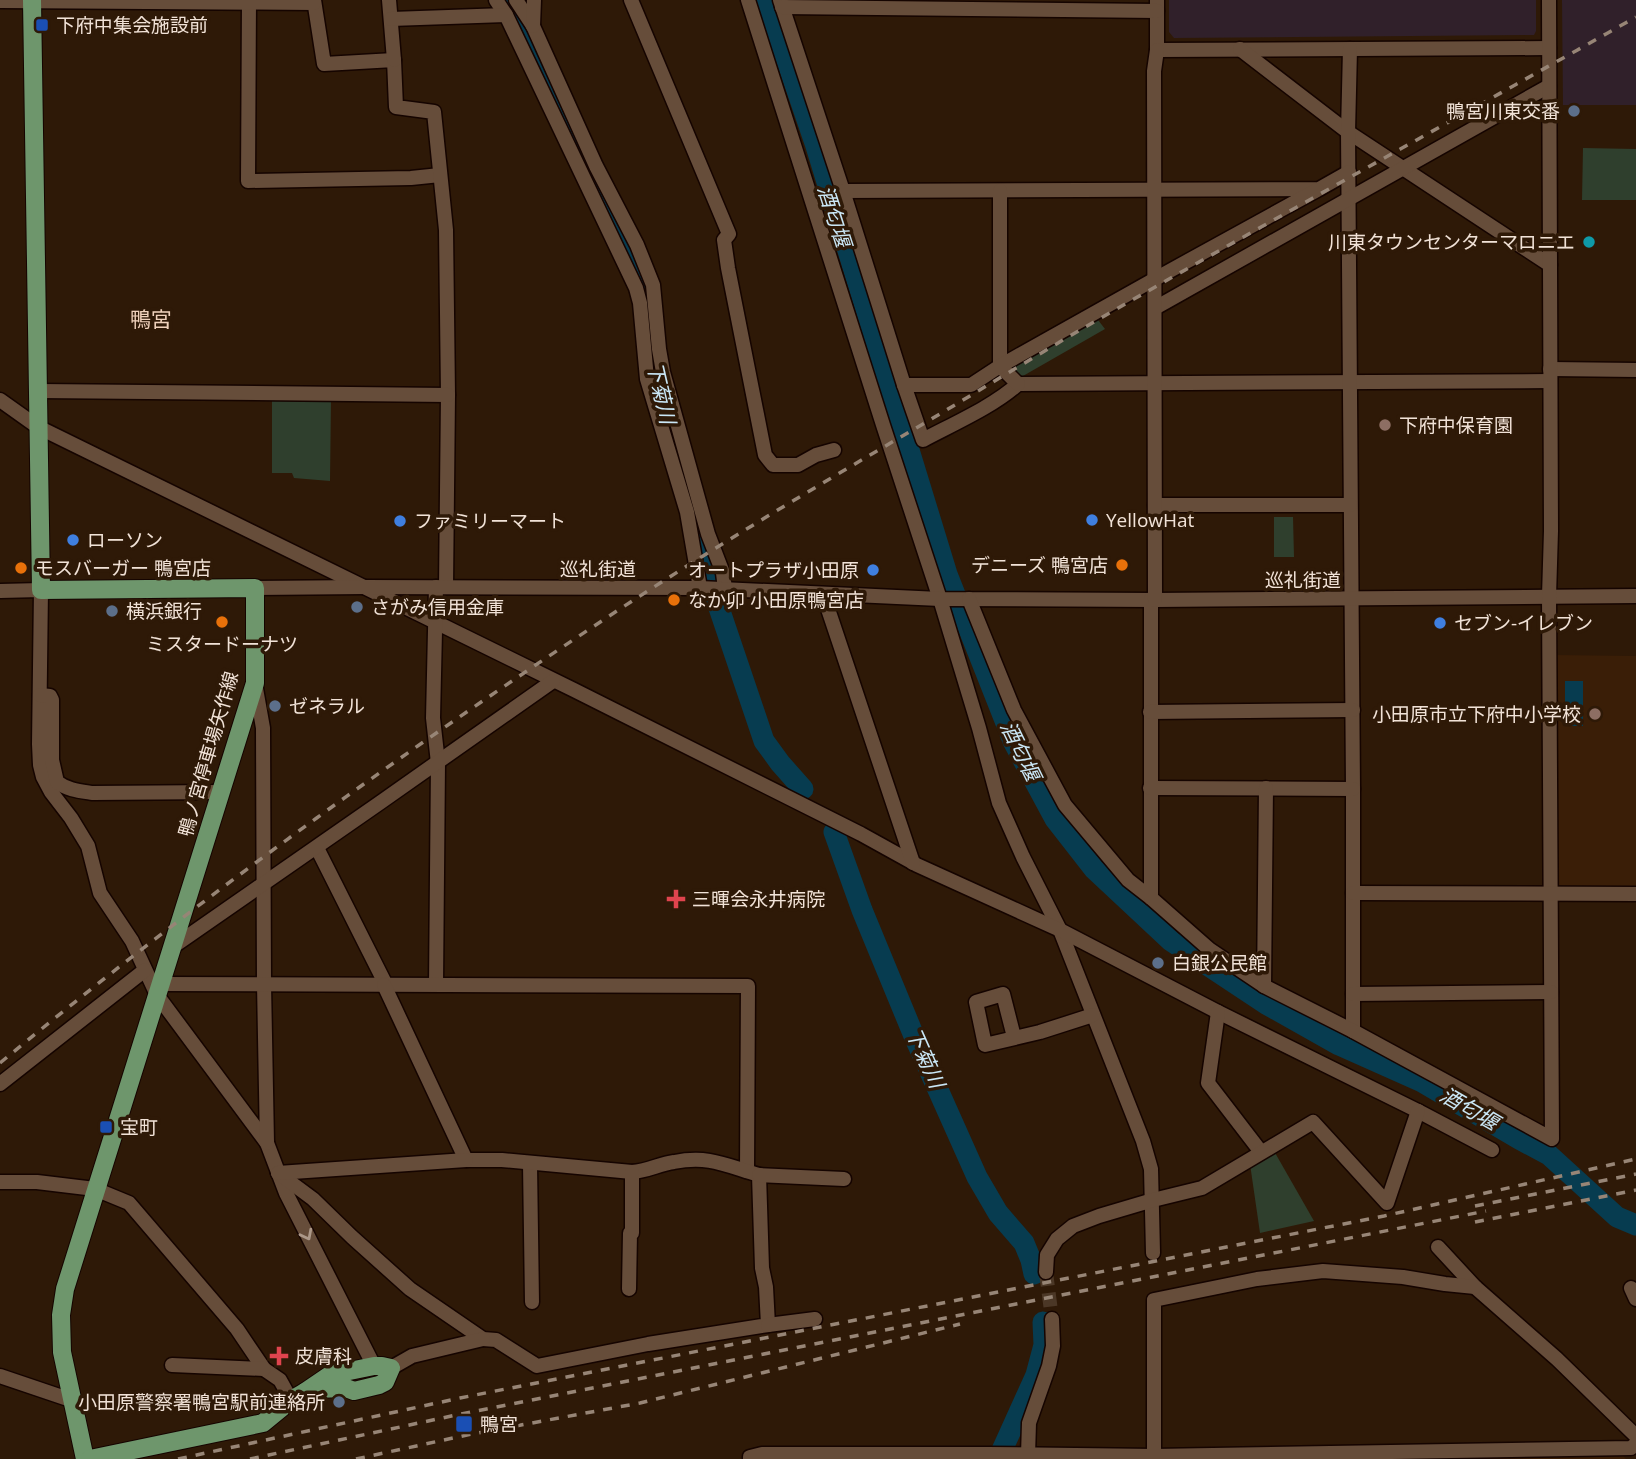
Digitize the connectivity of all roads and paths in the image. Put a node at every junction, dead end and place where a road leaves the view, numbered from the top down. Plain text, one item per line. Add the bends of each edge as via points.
1 (389, 0) edge
2 (496, 0) edge
3 (516, 0) edge
4 (534, 0) edge
5 (631, 0) edge
6 (748, 0) edge
7 (1549, 0) edge
8 (0, 1) edge
9 (32, 1) edge
10 (194, 1) edge
11 (314, 1) edge
12 (249, 2) edge
13 (781, 4) edge
14 (1157, 6) edge
15 (506, 15) junction
16 (391, 19) junction
17 (533, 26) junction
18 (1350, 48) junction
19 (1549, 48) junction
20 (1240, 49) junction
21 (1157, 50) junction
22 (394, 61) junction
23 (1549, 86) junction
24 (1348, 132) junction
25 (1402, 168) junction
26 (1349, 172) junction
27 (440, 175) junction
28 (1319, 189) junction
29 (1154, 190) junction
30 (843, 191) junction
31 (1000, 191) junction
32 (1349, 198) junction
33 (1550, 265) junction
34 (1155, 279) junction
35 (1155, 308) junction
36 (1000, 366) junction
37 (1636, 370) edge
38 (1550, 375) junction
39 (1350, 382) junction
40 (1018, 384) junction
41 (1155, 384) junction
42 (904, 385) junction
43 (39, 391) junction
44 (448, 394) junction
45 (0, 400) edge
46 (38, 427) junction
47 (834, 450) dead end
48 (1155, 505) junction
49 (1350, 505) junction
50 (365, 587) junction
51 (441, 587) junction
52 (256, 588) junction
53 (712, 589) junction
54 (41, 590) junction
55 (0, 591) edge
56 (823, 594) junction
57 (1549, 596) junction
58 (1636, 596) edge
59 (940, 599) junction
60 (969, 599) junction
61 (1351, 599) junction
62 (1153, 600) junction
63 (436, 623) junction
64 (553, 681) junction
65 (255, 683) junction
66 (40, 695) junction
67 (1353, 710) junction
68 (1150, 712) junction
69 (438, 763) junction
70 (1150, 788) junction
71 (1266, 788) junction
72 (1353, 789) junction
73 (220, 792) junction
74 (317, 848) junction
75 (913, 863) junction
76 (264, 884) junction
77 (1353, 893) junction
78 (1550, 894) junction
79 (1636, 894) edge
80 (1151, 898) junction
81 (1060, 930) junction
82 (171, 948) junction
83 (145, 970) junction
84 (264, 984) junction
85 (436, 984) junction
86 (385, 985) junction
87 (1264, 986) junction
88 (158, 989) junction
89 (1551, 992) junction
90 (1353, 994) junction
91 (1218, 1012) junction
92 (1093, 1015) junction
93 (1353, 1031) junction
94 (1014, 1037) dead end
95 (0, 1084) edge
96 (1418, 1111) junction
97 (267, 1143) junction
98 (1492, 1150) dead end
99 (1261, 1152) junction
100 (466, 1160) junction
101 (530, 1164) junction
102 (632, 1172) junction
103 (278, 1173) junction
104 (753, 1173) junction
105 (844, 1179) dead end
106 (0, 1182) edge
107 (95, 1189) junction
108 (1153, 1200) junction
109 (1438, 1247) dead end
110 (1153, 1253) dead end
111 (1045, 1272) tunnel mouth
112 (1475, 1287) junction
113 (629, 1289) dead end
114 (532, 1302) dead end
115 (815, 1319) dead end
116 (1052, 1319) tunnel mouth
117 (768, 1325) junction
118 (484, 1339) junction
119 (172, 1365) dead end
120 (383, 1367) junction
121 (264, 1369) junction
122 (0, 1376) edge
123 (298, 1396) junction
124 (71, 1400) junction
125 (1634, 1447) edge
126 (983, 1456) edge
127 (1020, 1456) edge
128 (1046, 1457) edge
129 (1154, 1457) edge
130 (746, 1458) edge
131 (85, 1459) edge
132 (90, 1459) edge

1 - 16 street
2 - 15 street
3 - 17 street
4 - 17 street
5 - 47 street via 729,234 724,240 727,259 765,455 773,465 798,466
6 - 59 street
7 - 19 street
8 - 9 street
9 - 10 street
9 - 43 main road
10 - 12 street
11 - 12 street
11 - 22 street via 324,64
12 - 27 street via 248,181
13 - 14 street
13 - 30 street
14 - 21 street
15 - 16 street
15 - 53 street via 636,288 647,379
16 - 22 street
17 - 53 street via 653,285 663,372 723,573
18 - 19 street
18 - 20 street
18 - 24 street
19 - 23 street
20 - 21 street
20 - 24 street
21 - 29 street
22 - 27 street via 396,107 434,112
23 - 25 street
23 - 33 street
24 - 25 street
24 - 26 street
25 - 32 street
25 - 33 street
26 - 28 street
26 - 32 street
27 - 44 street via 446,230
28 - 29 street
28 - 34 street
29 - 31 street
29 - 34 street
30 - 31 street
30 - 42 street
31 - 36 street
32 - 35 street
32 - 39 street
33 - 38 street
34 - 35 street
34 - 36 street
35 - 41 street
36 - 40 street
36 - 42 street via 971,385
37 - 38 street
38 - 39 street
38 - 57 street
39 - 41 street
39 - 49 street
40 - 41 street
40 - 42 street via 923,440
41 - 48 street
43 - 44 street
43 - 46 main road
44 - 51 street
45 - 46 street
46 - 50 street
46 - 54 main road
48 - 49 street
48 - 62 street
49 - 61 street
50 - 51 street, 巡礼街道
50 - 52 street, 巡礼街道
50 - 63 street
51 - 53 street, 巡礼街道
51 - 63 street
52 - 54 main road
52 - 65 main road, 鴨ノ宮停車場矢作線
53 - 56 street, 巡礼街道
54 - 55 street
54 - 66 street
56 - 59 street, 巡礼街道
56 - 75 street
57 - 58 street, 巡礼街道
57 - 61 street, 巡礼街道
57 - 78 street
59 - 60 street, 巡礼街道
59 - 81 street via 999,803
60 - 62 street, 巡礼街道
60 - 80 street via 1014,710 1065,805 1128,880
61 - 62 street, 巡礼街道
61 - 67 street
62 - 68 street
63 - 64 street
63 - 69 street via 433,718
64 - 69 street
64 - 75 street
65 - 73 main road, 鴨ノ宮停車場矢作線
65 - 76 street via 263,728
66 - 73 street via 52,700 52,760 62,786 93,793
66 - 83 street via 43,777 88,846 100,893
67 - 68 street
67 - 72 street
68 - 70 street
69 - 74 street
69 - 85 street
70 - 71 street
70 - 80 street
71 - 72 street
71 - 87 street
72 - 77 street
73 - 82 main road, 鴨ノ宮停車場矢作線
74 - 76 street
74 - 86 street
75 - 81 street
76 - 82 street
76 - 84 street
77 - 78 street
77 - 90 street
78 - 79 street
78 - 89 street
80 - 87 street via 1209,949
81 - 91 street
81 - 92 street
82 - 88 main road, 鴨ノ宮停車場矢作線
83 - 88 street
83 - 95 street
84 - 86 street
84 - 88 street
84 - 97 street
85 - 86 street
85 - 104 street via 748,986
86 - 100 street
87 - 93 street
88 - 97 street
88 - 107 main road, 鴨ノ宮停車場矢作線
89 - 90 street
89 - 93 street via 1552,1139
90 - 93 street
91 - 96 street
91 - 99 street via 1208,1083
92 - 94 street
92 - 108 street via 1143,1141 1152,1169
96 - 98 street
96 - 99 street via 1387,1203 1313,1122
97 - 103 street
99 - 108 street via 1202,1188
100 - 101 street
100 - 103 street
101 - 102 street
101 - 114 street
102 - 104 street via 700,1159
102 - 113 street
103 - 118 street via 313,1199 410,1289
103 -> 120 street
104 - 105 street
104 - 117 street
106 - 107 street
107 - 121 street via 130,1203 237,1329
107 - 124 main road, 鴨ノ宮停車場矢作線 via 61,1315
108 - 110 street
108 - 111 street via 1073,1226 1047,1255
109 - 112 street
112 - 125 street via 1557,1359
112 - 129 street via 1323,1271 1154,1300
115 - 117 street
116 - 127 street via 1049,1366
117 - 118 street via 537,1366 496,1340
118 - 120 street
119 - 121 street
120 - 123 main road via 330,1375
121 - 123 street
122 - 124 street
123 - 132 main road via 263,1423
124 - 131 main road, 鴨ノ宮停車場矢作線
125 - 129 street
126 - 127 street
126 - 130 street via 762,1454
127 - 128 street
128 - 129 street

